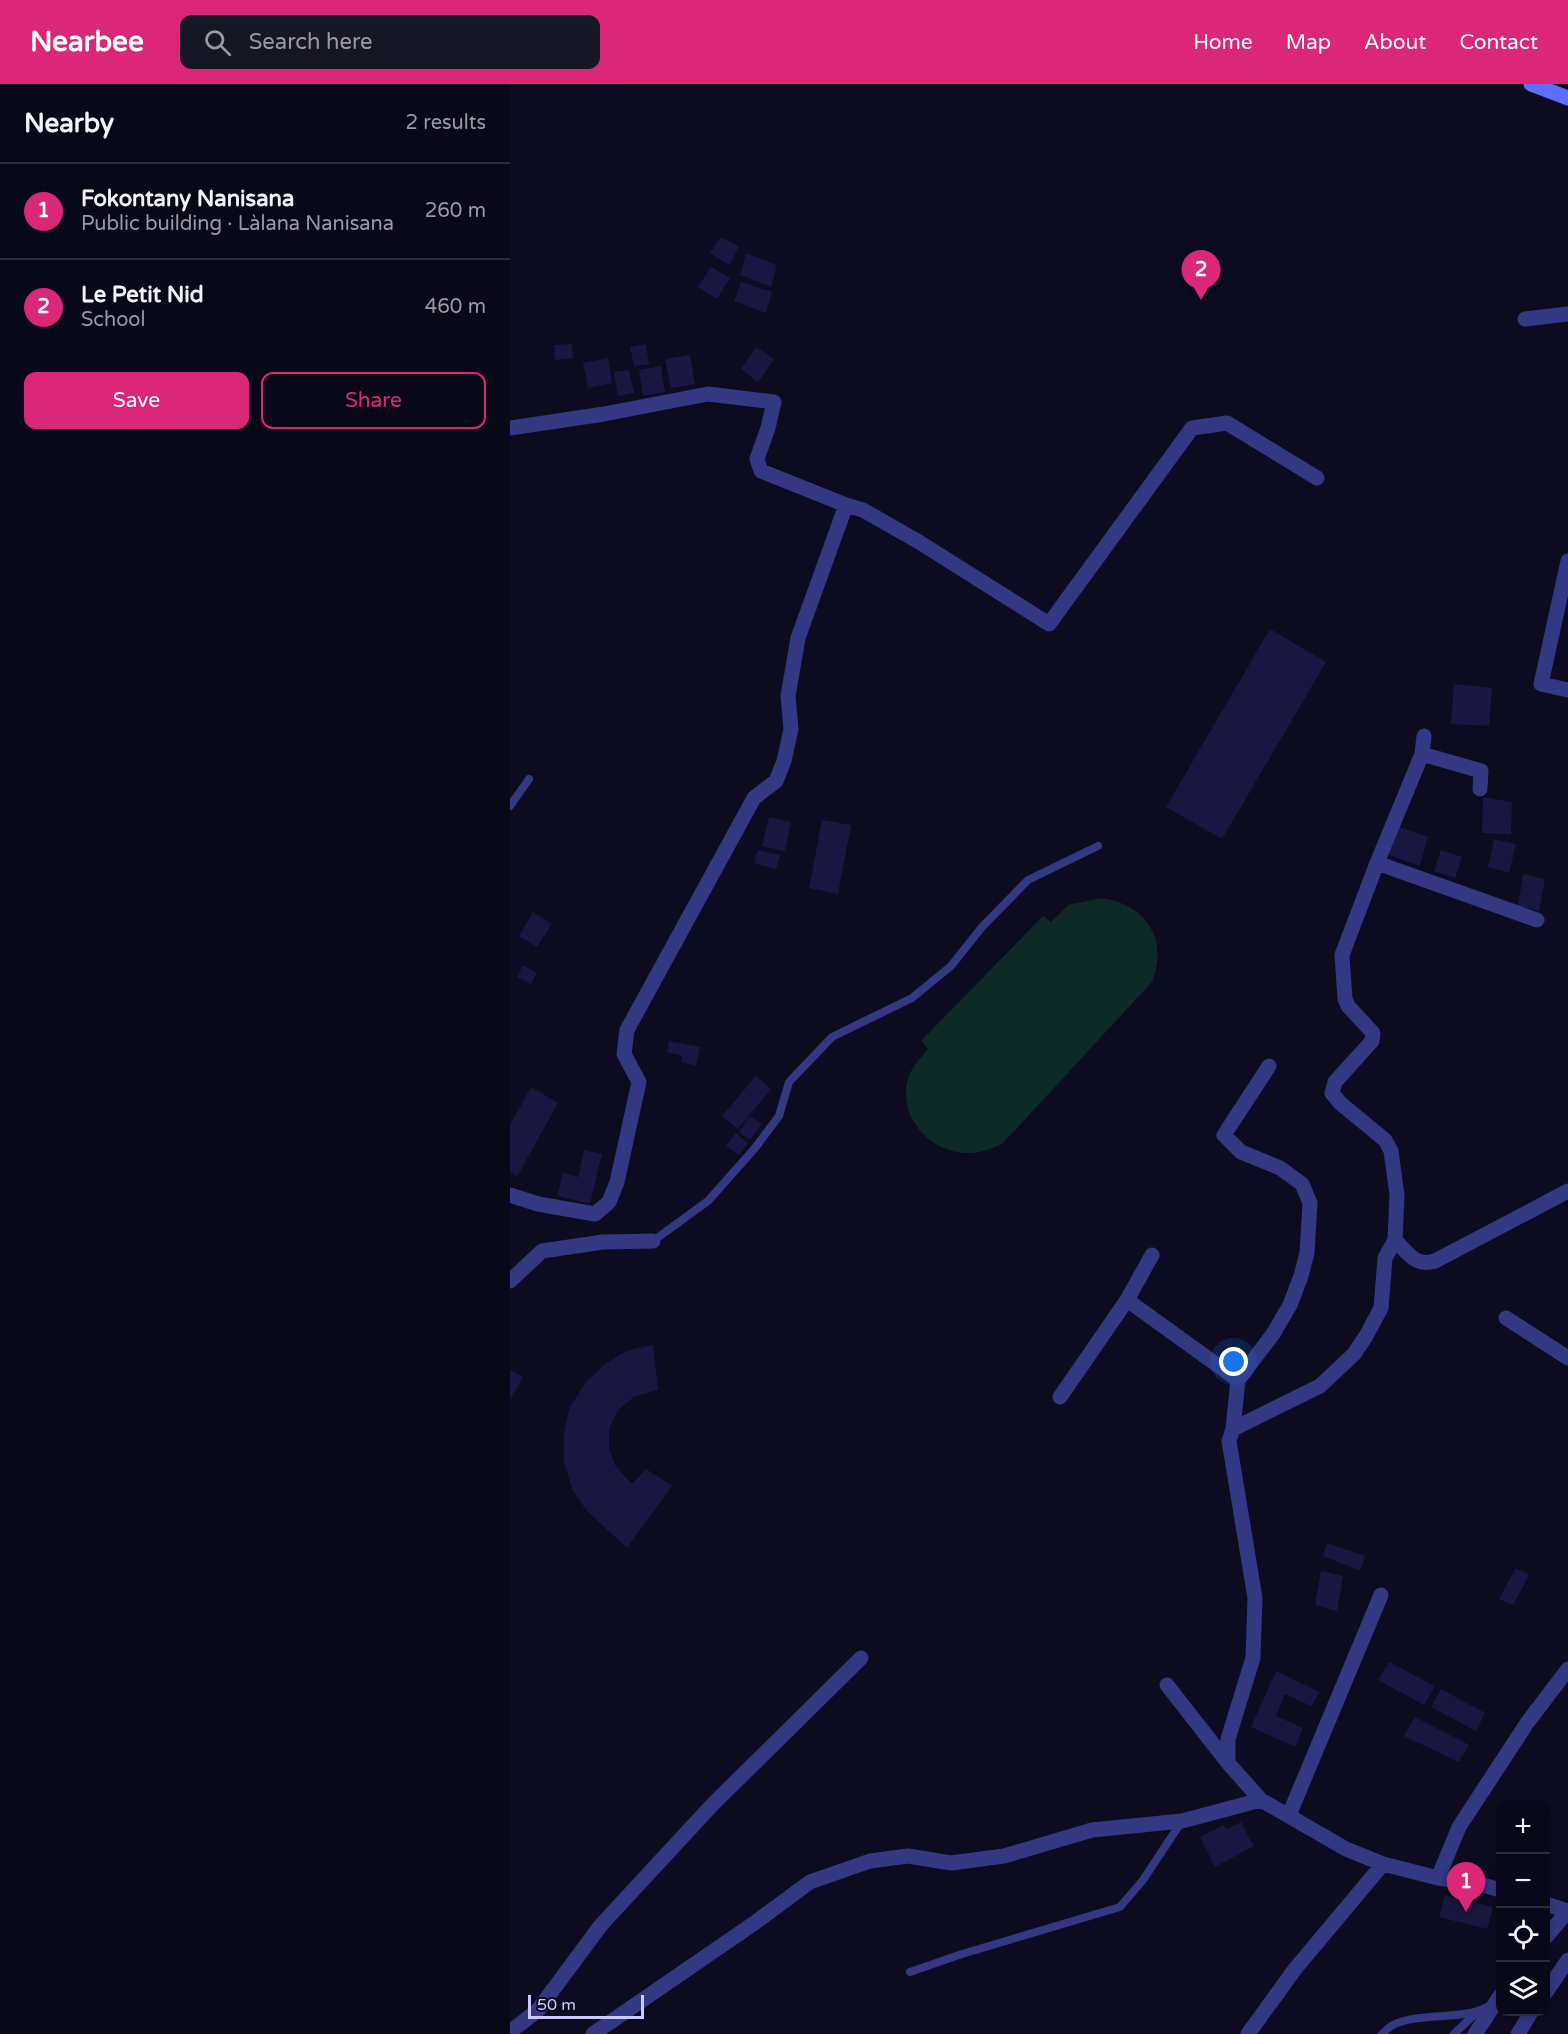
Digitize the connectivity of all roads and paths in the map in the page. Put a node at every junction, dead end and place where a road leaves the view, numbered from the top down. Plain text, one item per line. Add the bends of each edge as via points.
1 (1532, 84) edge
2 (1568, 98) edge
3 (1568, 314) edge
4 (1525, 319) dead end
5 (510, 428) edge
6 (1317, 478) dead end
7 (846, 505) junction
8 (1568, 561) edge
9 (1568, 690) edge
10 (1424, 736) dead end
11 (1422, 754) junction
12 (529, 779) dead end
13 (1480, 789) dead end
14 (510, 806) edge
15 (1098, 846) dead end
16 (1377, 862) junction
17 (1537, 920) dead end
18 (1269, 1065) dead end
19 (1568, 1191) edge
20 (510, 1196) edge
21 (1395, 1240) junction
22 (653, 1241) joint
23 (1152, 1255) dead end
24 (510, 1281) edge
25 (1127, 1300) junction
26 (1506, 1318) dead end
27 (1568, 1358) edge
28 (1238, 1380) junction
29 (1060, 1397) dead end
30 (1233, 1429) junction
31 (1381, 1595) dead end
32 (861, 1658) dead end
33 (1568, 1669) edge
34 (1167, 1685) dead end
35 (1228, 1763) junction
36 (1261, 1800) junction
37 (1289, 1815) junction
38 (1182, 1821) junction
39 (1383, 1864) junction
40 (1438, 1878) junction
41 (1496, 1889) edge
42 (1550, 1906) edge
43 (1568, 1911) edge
44 (1550, 1931) edge
45 (1568, 1960) edge
46 (910, 1972) dead end
47 (1550, 1985) edge
48 (1496, 2000) edge
49 (1496, 2003) edge
50 (1477, 2012) junction
51 (1529, 2016) edge
52 (510, 2032) edge
53 (593, 2034) edge
54 (1248, 2034) edge
55 (1382, 2034) edge
56 (1454, 2034) edge
57 (1475, 2034) edge
58 (1518, 2034) edge

1 - 2 main road
3 - 4 street
5 - 7 street via 708,394 774,402 757,459 761,471
6 - 7 street via 1227,423 1192,428 1049,624 919,542 863,510
7 - 20 street via 798,638 788,696 791,729 776,781 754,798 627,1030 624,1054 639,1082 609,1202 595,1214
8 - 9 street via 1541,684
10 - 11 street
11 - 13 street via 1481,771
11 - 16 street
12 - 14 lane
15 - 22 lane via 1028,880 951,966 912,998 832,1037 789,1082 779,1116 755,1148 708,1201
16 - 17 street
16 - 21 street via 1342,955 1345,999 1373,1033 1372,1041 1335,1082 1332,1093 1385,1140 1391,1151 1397,1195
18 - 28 street via 1224,1135 1241,1152 1280,1168 1302,1184 1310,1203 1307,1253 1290,1305 1274,1334
19 - 21 street via 1426,1264 1418,1262
21 - 30 street via 1385,1258 1381,1308 1354,1353 1320,1386
22 - 24 street via 603,1242 542,1251
23 - 25 street
25 - 28 street
25 - 29 street
26 - 27 street
28 - 30 street
30 - 35 street via 1229,1441 1255,1598 1253,1658 1228,1739
31 - 37 street
32 - 52 street via 713,1803 601,1925 538,2010
33 - 40 street via 1459,1827
34 - 35 street
35 - 36 street
36 - 37 street
36 - 38 street
37 - 39 street
38 - 46 lane via 1120,1907
38 - 53 street via 1092,1830 1004,1856 951,1863 908,1856 870,1861 810,1882
39 - 40 street
39 - 54 street via 1295,1969
40 - 41 street
42 - 43 street
43 - 44 street
45 - 47 street
48 - 50 lane
49 - 57 street
50 - 55 lane via 1420,2018 1393,2025
50 - 56 lane
51 - 58 street

